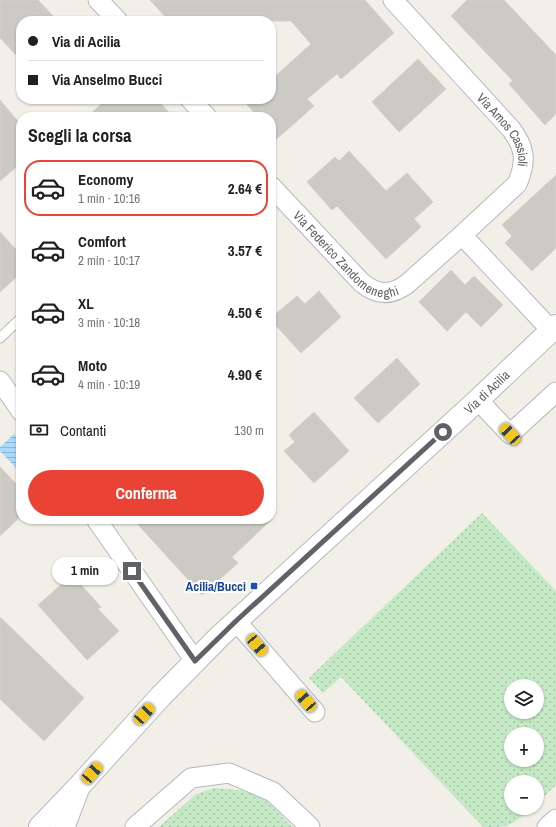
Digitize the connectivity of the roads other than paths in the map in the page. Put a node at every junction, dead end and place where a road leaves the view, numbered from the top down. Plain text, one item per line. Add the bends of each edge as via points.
1 (98, 0) edge
2 (393, 0) edge
3 (113, 16) edge
4 (195, 104) edge
5 (202, 112) edge
6 (276, 191) edge
7 (462, 235) junction
8 (16, 323) edge
9 (554, 328) edge
10 (0, 338) edge
11 (0, 381) edge
12 (556, 392) edge
13 (478, 400) junction
14 (16, 404) edge
15 (99, 524) edge
16 (236, 621) junction
17 (195, 661) junction
18 (315, 712) dead end
19 (82, 783) junction
20 (556, 819) edge
21 (40, 827) edge
22 (65, 827) edge
23 (135, 827) edge
24 (310, 827) edge
25 (547, 827) edge

1 - 3 street
2 - 7 street, Via Amos Cassioli via 511,128 523,151 523,168 517,184
4 - 5 street
6 - 7 street, Via Federico Zandomeneghi via 361,282 383,293 401,289
7 - 9 street
8 - 10 lane
9 - 13 street, Via di Acilia
11 - 14 street
12 - 13 street via 510,434
13 - 16 street, Via di Acilia
15 - 17 street
16 - 17 street, Via di Acilia
16 - 18 street
17 - 19 street, Via di Acilia
19 - 21 street, Via di Acilia
19 - 22 street
20 - 25 street
23 - 24 street via 191,778 229,773 273,792

